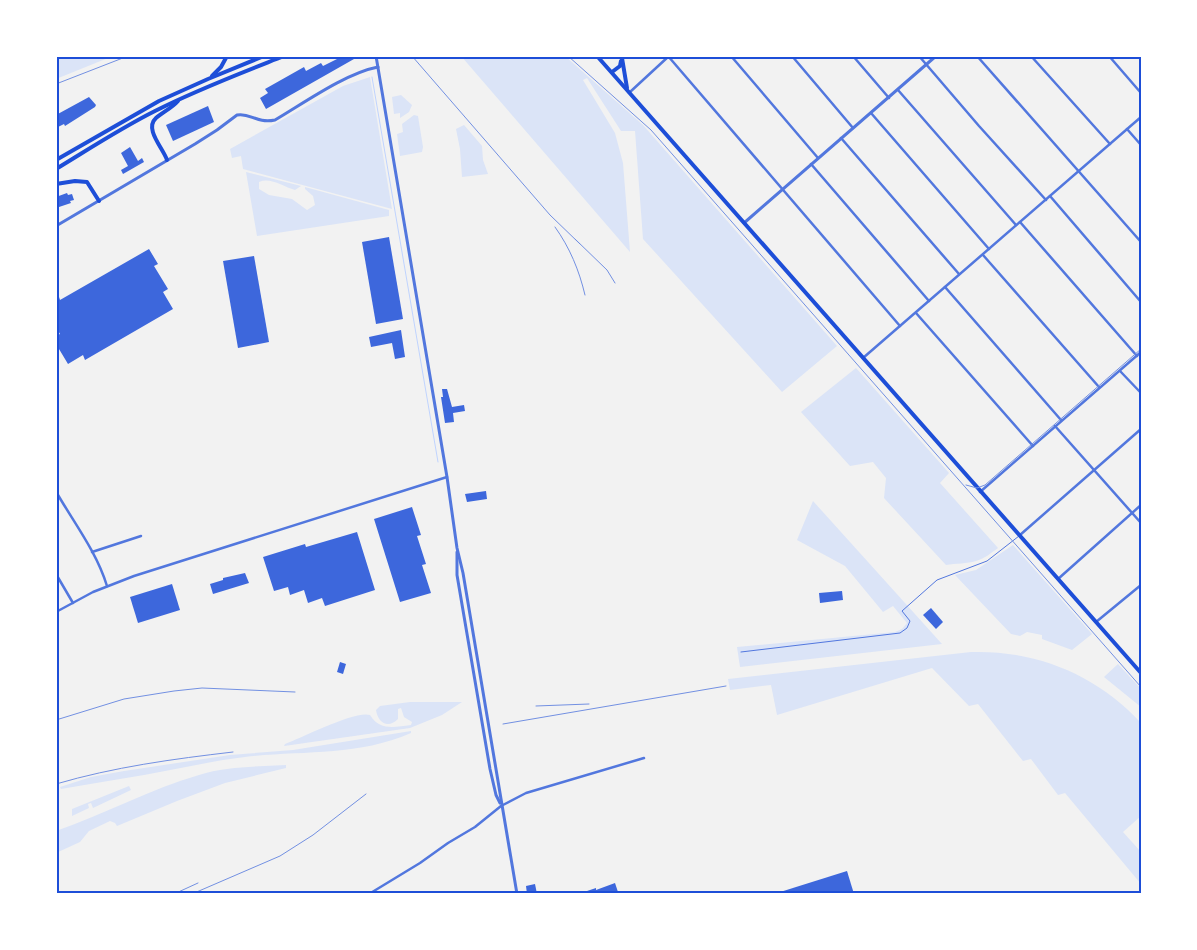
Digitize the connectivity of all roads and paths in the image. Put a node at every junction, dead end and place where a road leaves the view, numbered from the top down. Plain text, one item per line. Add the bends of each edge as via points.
1 (227, 56) edge
2 (264, 56) edge
3 (284, 56) edge
4 (376, 56) edge
5 (597, 56) edge
6 (669, 56) edge
7 (731, 56) edge
8 (792, 56) edge
9 (853, 56) edge
10 (919, 56) edge
11 (936, 56) edge
12 (977, 56) edge
13 (1031, 56) edge
14 (1109, 56) edge
15 (622, 57) edge
16 (927, 65) junction
17 (378, 68) junction
18 (612, 72) junction
19 (208, 78) junction
20 (627, 88) junction
21 (898, 90) junction
22 (630, 92) junction
23 (1141, 93) edge
24 (889, 98) junction
25 (180, 99) junction
26 (871, 113) junction
27 (1141, 117) edge
28 (853, 128) junction
29 (1127, 128) junction
30 (841, 138) junction
31 (1110, 144) junction
32 (1141, 144) edge
33 (818, 158) junction
34 (56, 160) edge
35 (167, 160) junction
36 (812, 164) junction
37 (56, 169) edge
38 (1079, 170) junction
39 (56, 184) edge
40 (783, 189) junction
41 (1050, 196) junction
42 (1046, 200) junction
43 (99, 201) junction
44 (1020, 222) junction
45 (744, 223) junction
46 (1016, 225) junction
47 (56, 226) edge
48 (1141, 242) edge
49 (989, 249) junction
50 (983, 254) junction
51 (959, 274) junction
52 (945, 287) junction
53 (929, 301) junction
54 (1141, 302) edge
55 (916, 313) junction
56 (900, 326) junction
57 (1141, 352) edge
58 (1137, 356) junction
59 (863, 358) junction
60 (1120, 371) junction
61 (1099, 387) junction
62 (1141, 393) edge
63 (1061, 420) junction
64 (1055, 426) junction
65 (1141, 429) edge
66 (1033, 446) junction
67 (1094, 470) junction
68 (447, 477) junction
69 (980, 492) junction
70 (58, 495) dead end
71 (1141, 505) edge
72 (1132, 513) junction
73 (1141, 523) edge
74 (1020, 535) junction
75 (141, 536) dead end
76 (457, 548) junction
77 (92, 552) junction
78 (56, 574) edge
79 (1058, 579) junction
80 (107, 586) junction
81 (1140, 587) edge
82 (73, 603) junction
83 (56, 612) edge
84 (1096, 622) junction
85 (741, 652) dead end
86 (1141, 673) edge
87 (644, 758) dead end
88 (501, 806) junction
89 (369, 894) edge
90 (517, 894) edge

1 - 19 main road
2 - 19 main road
3 - 25 main road
4 - 17 street
5 - 18 main road
6 - 22 street
6 - 40 street
7 - 33 street
8 - 28 street
9 - 24 street
10 - 16 street
11 - 16 street
12 - 38 street
13 - 31 street
14 - 23 street
15 - 18 main road via 620,66
15 - 20 main road
16 - 21 street
16 - 42 street
17 - 35 street via 364,70 275,120 267,122 236,115
17 - 68 street
18 - 20 main road
19 - 34 main road via 158,101
20 - 22 main road
21 - 24 street
21 - 46 street
22 - 45 main road
24 - 26 street
25 - 35 main road via 152,125
25 - 37 main road
26 - 28 street
26 - 49 street
27 - 29 street
28 - 30 street
29 - 31 street
29 - 32 street
30 - 33 street
30 - 51 street
31 - 38 street
33 - 36 street
35 - 43 street
36 - 40 street
36 - 53 street
38 - 41 street
38 - 48 street
39 - 43 main road via 86,182
40 - 45 street
40 - 56 street
41 - 42 street
41 - 54 street
42 - 44 street
43 - 47 street
44 - 46 street
44 - 58 street
45 - 59 main road
46 - 49 street
49 - 50 street
50 - 51 street
50 - 61 street
51 - 52 street
52 - 53 street
52 - 63 street
53 - 55 street
55 - 56 street
55 - 66 street
56 - 59 street
57 - 58 street
58 - 60 street
59 - 69 main road
60 - 61 street
60 - 62 street
61 - 63 street
63 - 64 street
64 - 66 street
64 - 67 street
65 - 67 street
66 - 69 street
67 - 72 street
67 - 74 street
68 - 76 street
68 - 80 street
69 - 74 main road
70 - 77 street
71 - 72 street
72 - 73 street
72 - 79 street
74 - 79 main road
74 - 85 lane via 987,561 932,583 902,611 910,621 900,633
75 - 77 street
76 - 88 street
76 - 88 street via 457,576 490,769
77 - 80 street
78 - 82 street
79 - 84 main road
80 - 82 street
81 - 84 street
82 - 83 street
84 - 86 main road
87 - 88 street via 526,793
88 - 89 street via 475,827
88 - 90 street

